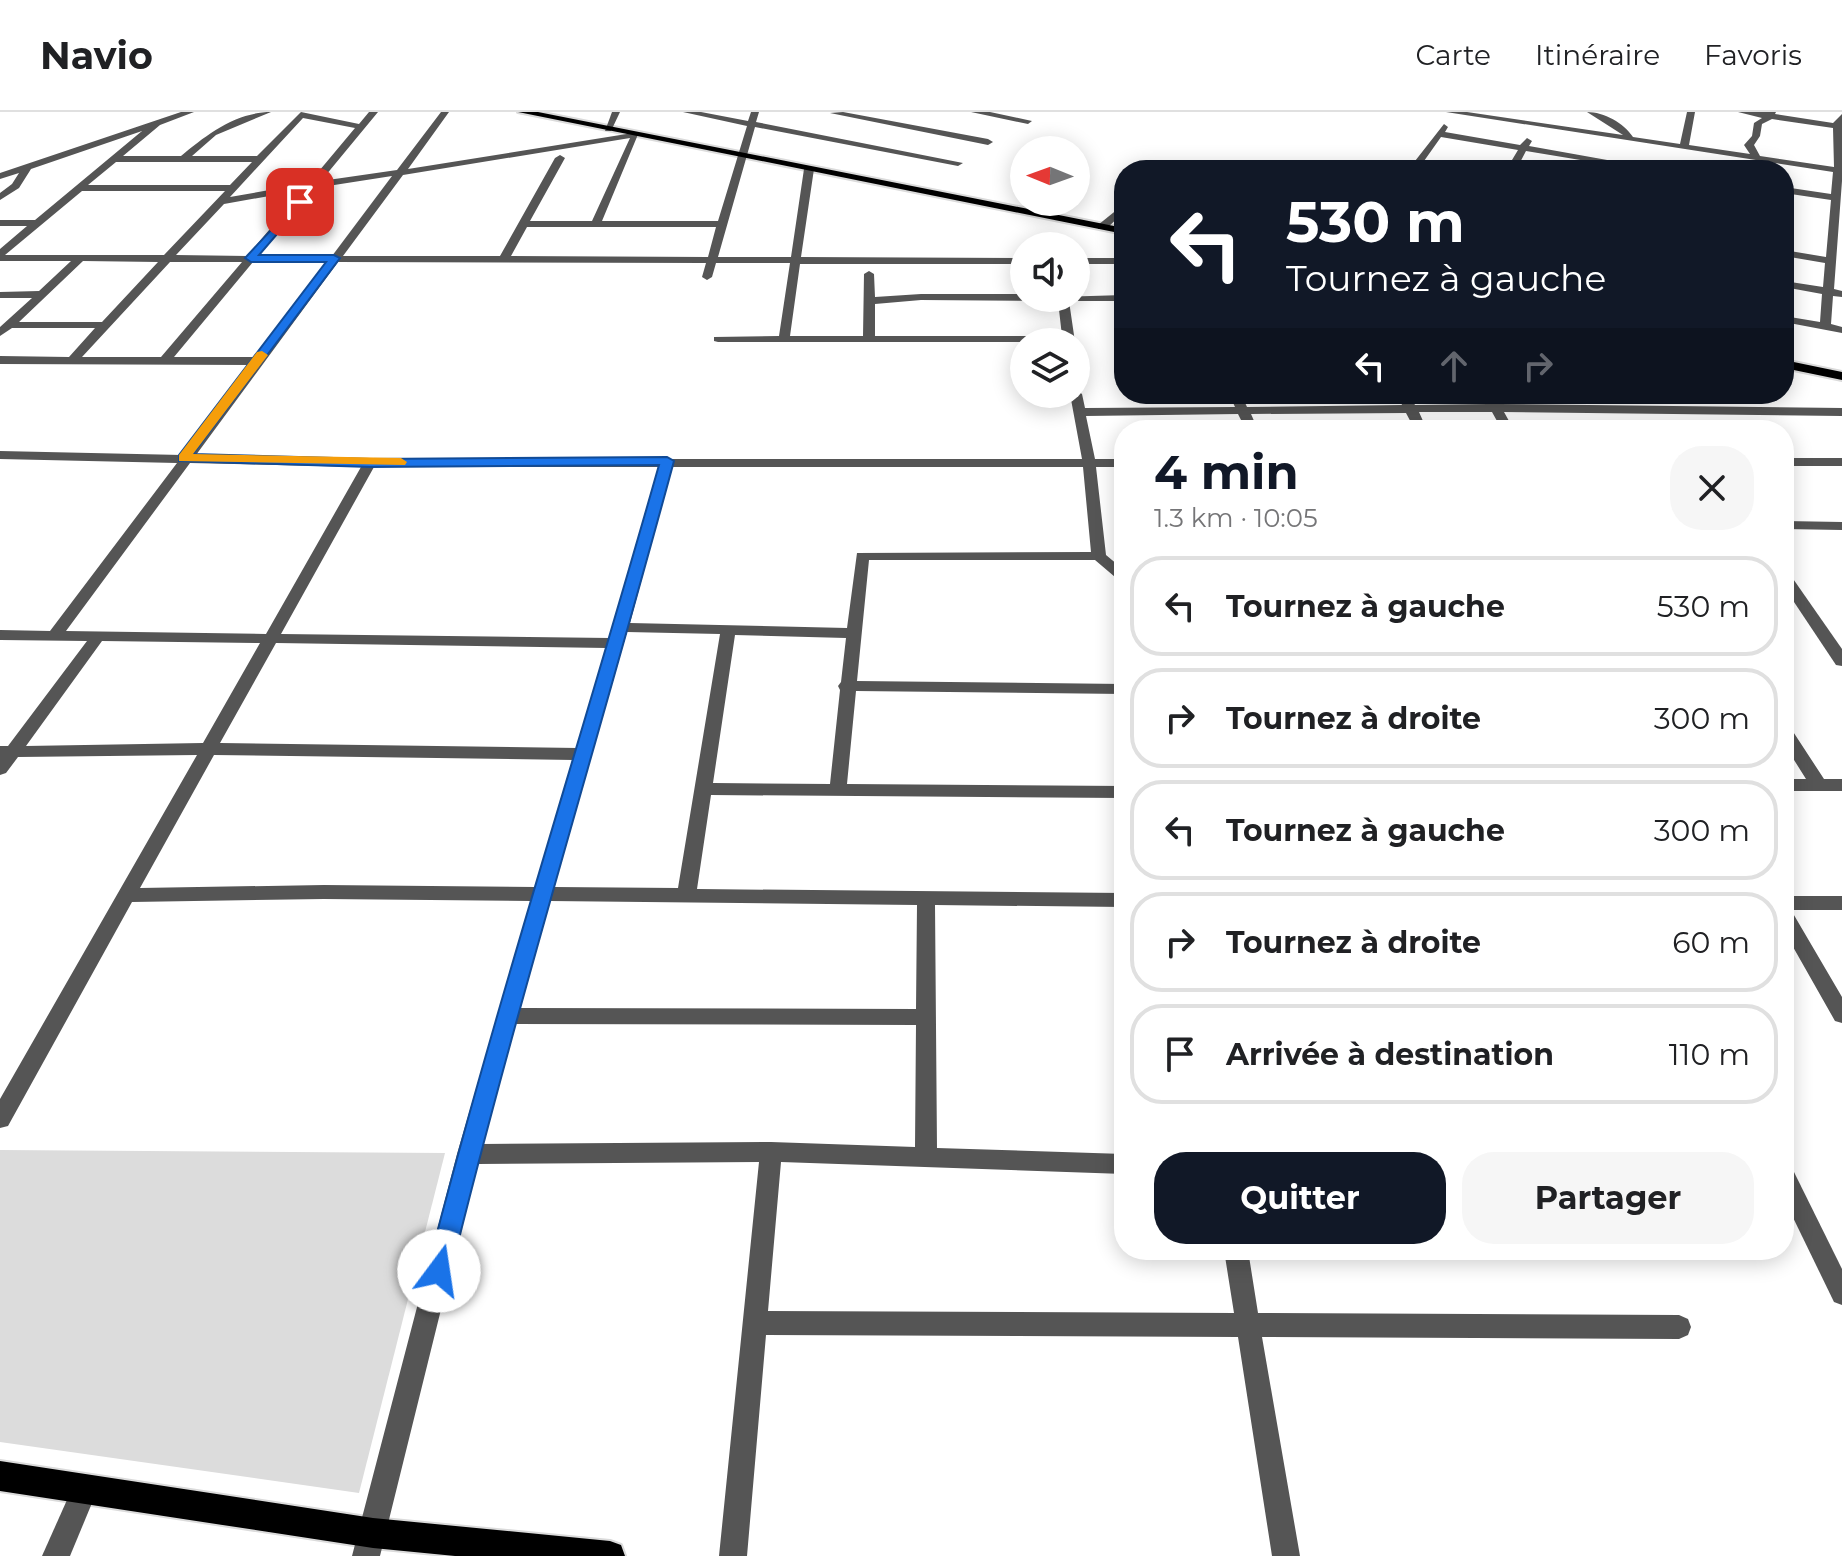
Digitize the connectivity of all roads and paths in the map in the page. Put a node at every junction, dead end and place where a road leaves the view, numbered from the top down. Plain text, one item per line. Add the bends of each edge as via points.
1 (190, 112) edge
2 (267, 112) edge
3 (374, 112) edge
4 (445, 112) edge
5 (523, 112) edge
6 (616, 112) edge
7 (687, 112) edge
8 (755, 112) edge
9 (834, 112) edge
10 (900, 112) edge
11 (975, 112) edge
12 (1453, 112) edge
13 (1591, 112) edge
14 (1691, 112) edge
15 (1742, 112) edge
16 (1771, 114) edge
17 (298, 119) junction
18 (1028, 121) dead end
19 (1542, 122) junction
20 (1840, 123) edge
21 (156, 124) junction
22 (752, 125) junction
23 (899, 125) junction
24 (362, 127) junction
25 (608, 129) junction
26 (636, 134) junction
27 (1439, 134) junction
28 (1631, 138) junction
29 (988, 142) dead end
30 (835, 144) junction
31 (1684, 146) junction
32 (1523, 148) junction
33 (1841, 148) edge
34 (744, 156) junction
35 (560, 158) dead end
36 (1757, 158) junction
37 (114, 159) junction
38 (183, 159) junction
39 (261, 159) junction
40 (1420, 160) edge
41 (1516, 160) edge
42 (1597, 160) edge
43 (1770, 160) edge
44 (958, 163) dead end
45 (1794, 163) edge
46 (28, 166) junction
47 (809, 169) junction
48 (401, 170) junction
49 (1838, 170) junction
50 (0, 176) edge
51 (316, 183) junction
52 (79, 188) junction
53 (234, 188) junction
54 (1794, 192) edge
55 (0, 197) edge
56 (1836, 198) junction
57 (222, 201) junction
58 (1114, 216) edge
59 (0, 223) edge
60 (37, 223) junction
61 (523, 224) junction
62 (723, 224) junction
63 (595, 225) junction
64 (1102, 227) junction
65 (1114, 229) edge
66 (1794, 255) edge
67 (0, 256) edge
68 (81, 258) junction
69 (168, 258) junction
70 (251, 258) junction
71 (334, 258) junction
72 (504, 259) junction
73 (713, 259) junction
74 (795, 260) junction
75 (883, 260) junction
76 (848, 261) junction
77 (1010, 261) edge
78 (1090, 261) edge
79 (1114, 261) edge
80 (1830, 261) junction
81 (869, 274) junction
82 (707, 277) dead end
83 (1794, 286) edge
84 (1828, 292) junction
85 (42, 294) junction
86 (1842, 294) edge
87 (0, 295) edge
88 (1010, 298) edge
89 (1114, 298) edge
90 (1090, 299) edge
91 (870, 301) junction
92 (1794, 321) edge
93 (105, 325) junction
94 (1825, 326) junction
95 (4, 329) edge
96 (1842, 330) edge
97 (718, 339) dead end
98 (784, 339) junction
99 (869, 339) junction
100 (1010, 340) edge
101 (0, 360) edge
102 (72, 360) junction
103 (165, 360) junction
104 (257, 361) junction
105 (1794, 367) edge
106 (1842, 376) edge
107 (1158, 404) edge
108 (1238, 404) edge
109 (1408, 404) edge
110 (1494, 404) edge
111 (1078, 408) edge
112 (1496, 408) junction
113 (1410, 409) junction
114 (1240, 410) junction
115 (1160, 411) junction
116 (1078, 412) junction
117 (1842, 412) edge
118 (1246, 420) edge
119 (1416, 420) edge
120 (1503, 420) edge
121 (0, 455) edge
122 (184, 458) junction
123 (667, 461) junction
124 (1794, 462) edge
125 (1842, 462) edge
126 (370, 463) junction
127 (1089, 463) junction
128 (1114, 463) edge
129 (1794, 525) edge
130 (1842, 526) edge
131 (1114, 557) edge
132 (1102, 558) junction
133 (1114, 569) edge
134 (1794, 590) edge
135 (728, 630) junction
136 (854, 633) junction
137 (0, 635) edge
138 (55, 635) junction
139 (99, 635) junction
140 (618, 635) junction
141 (271, 638) junction
142 (1842, 660) edge
143 (846, 686) junction
144 (1114, 689) edge
145 (1794, 746) edge
146 (208, 749) junction
147 (6, 752) edge
148 (585, 754) junction
149 (0, 769) edge
150 (1794, 785) edge
151 (1819, 785) junction
152 (1842, 785) edge
153 (702, 789) junction
154 (838, 790) junction
155 (1114, 792) edge
156 (127, 895) junction
157 (542, 895) junction
158 (686, 896) junction
159 (926, 899) junction
160 (1114, 900) edge
161 (1794, 903) edge
162 (1842, 903) edge
163 (1794, 931) edge
164 (1842, 1015) edge
165 (508, 1016) junction
166 (928, 1017) junction
167 (0, 1119) edge
168 (771, 1152) junction
169 (468, 1154) junction
170 (926, 1159) junction
171 (1114, 1164) edge
172 (1794, 1196) edge
173 (1237, 1260) edge
174 (1842, 1294) edge
175 (755, 1323) junction
176 (1247, 1325) junction
177 (1679, 1327) dead end
178 (0, 1476) edge
179 (84, 1491) junction
180 (369, 1545) edge
181 (56, 1556) edge
182 (610, 1556) edge
183 (733, 1556) edge
184 (1286, 1556) edge

1 - 21 street
2 - 17 street
2 - 38 street via 213,133
3 - 24 street
4 - 48 street
5 - 25 main road
6 - 25 street
7 - 22 street
8 - 22 street
9 - 23 street
9 - 30 street
10 - 23 street
11 - 18 street
12 - 19 street
12 - 27 street
13 - 28 street
14 - 31 street
15 - 16 street
16 - 20 street
16 - 36 street via 1758,123 1750,140
17 - 24 street via 301,115
17 - 39 street
19 - 28 street
19 - 32 street
20 - 33 street
21 - 37 street
21 - 46 street
22 - 30 street
22 - 34 street
23 - 29 street
24 - 51 street
25 - 26 main road
26 - 34 main road
26 - 48 street via 565,149
26 - 63 street
27 - 32 street
27 - 40 street
28 - 31 street
30 - 44 street
31 - 36 street
32 - 41 street
32 - 42 street
33 - 49 street
34 - 47 main road
34 - 62 street
35 - 61 street
36 - 43 street
37 - 38 street
37 - 52 street
38 - 39 street
39 - 53 street
45 - 49 street
46 - 50 street
46 - 55 street via 16,186
47 - 64 main road
47 - 74 street
48 - 51 street
48 - 71 street
49 - 56 street
51 - 57 street
51 - 70 street
52 - 53 street
52 - 60 street
53 - 57 street
54 - 56 street
56 - 80 street
57 - 69 street
58 - 64 street
59 - 60 street
60 - 67 street
61 - 63 street
61 - 72 street
62 - 63 street
62 - 73 street
64 - 65 main road
66 - 80 street
67 - 68 street
68 - 69 street
68 - 85 street
69 - 70 street
69 - 93 street
70 - 71 street
70 - 103 street
71 - 72 street
71 - 104 street
72 - 73 street
73 - 74 street
73 - 82 street
74 - 76 street
74 - 98 street
75 - 76 street
75 - 77 street
75 - 81 street
76 - 81 street
78 - 79 street
80 - 84 street
81 - 91 street
83 - 84 street
84 - 86 street
84 - 94 street
85 - 87 street
85 - 95 street
88 - 91 street
89 - 90 street
91 - 99 street
92 - 94 street
93 - 95 street
93 - 102 street
94 - 96 street
97 - 98 street
98 - 99 street
99 - 100 street
101 - 102 street
102 - 103 street
103 - 104 street
104 - 122 street
105 - 106 main road
107 - 115 street
108 - 114 street
109 - 113 street
110 - 112 street
111 - 116 street
112 - 113 street
112 - 117 street
112 - 120 street
113 - 114 street
113 - 119 street
114 - 115 street
114 - 118 street
115 - 116 street
116 - 127 street
121 - 122 street
122 - 126 street
122 - 138 street
123 - 126 street
123 - 127 street
123 - 140 street
124 - 125 street
126 - 141 street
127 - 128 street
127 - 132 street
129 - 130 street
131 - 132 street
132 - 133 street
132 - 136 street via 862,556
134 - 142 street
135 - 136 street
135 - 140 street
135 - 153 street
136 - 143 street
137 - 138 street
138 - 139 street
139 - 141 street
139 - 147 street
140 - 141 street
140 - 148 street
141 - 146 street
143 - 144 street
143 - 154 street
145 - 151 street
146 - 147 street
146 - 148 street
146 - 156 street
147 - 149 street
148 - 157 street
150 - 151 street
151 - 152 street
153 - 154 street
153 - 158 street
154 - 155 street
156 - 157 street
156 - 167 street
157 - 158 street
157 - 165 street
158 - 159 street
159 - 160 street
159 - 166 street
161 - 162 street
163 - 164 street
165 - 166 street
165 - 169 street
166 - 170 street
168 - 169 street
168 - 170 street
168 - 175 street
169 - 180 street
170 - 171 street
172 - 174 street
173 - 176 street
175 - 176 street
175 - 183 street
176 - 177 street
176 - 184 street
178 - 179 main road
179 - 180 main road
179 - 181 street
180 - 182 main road

